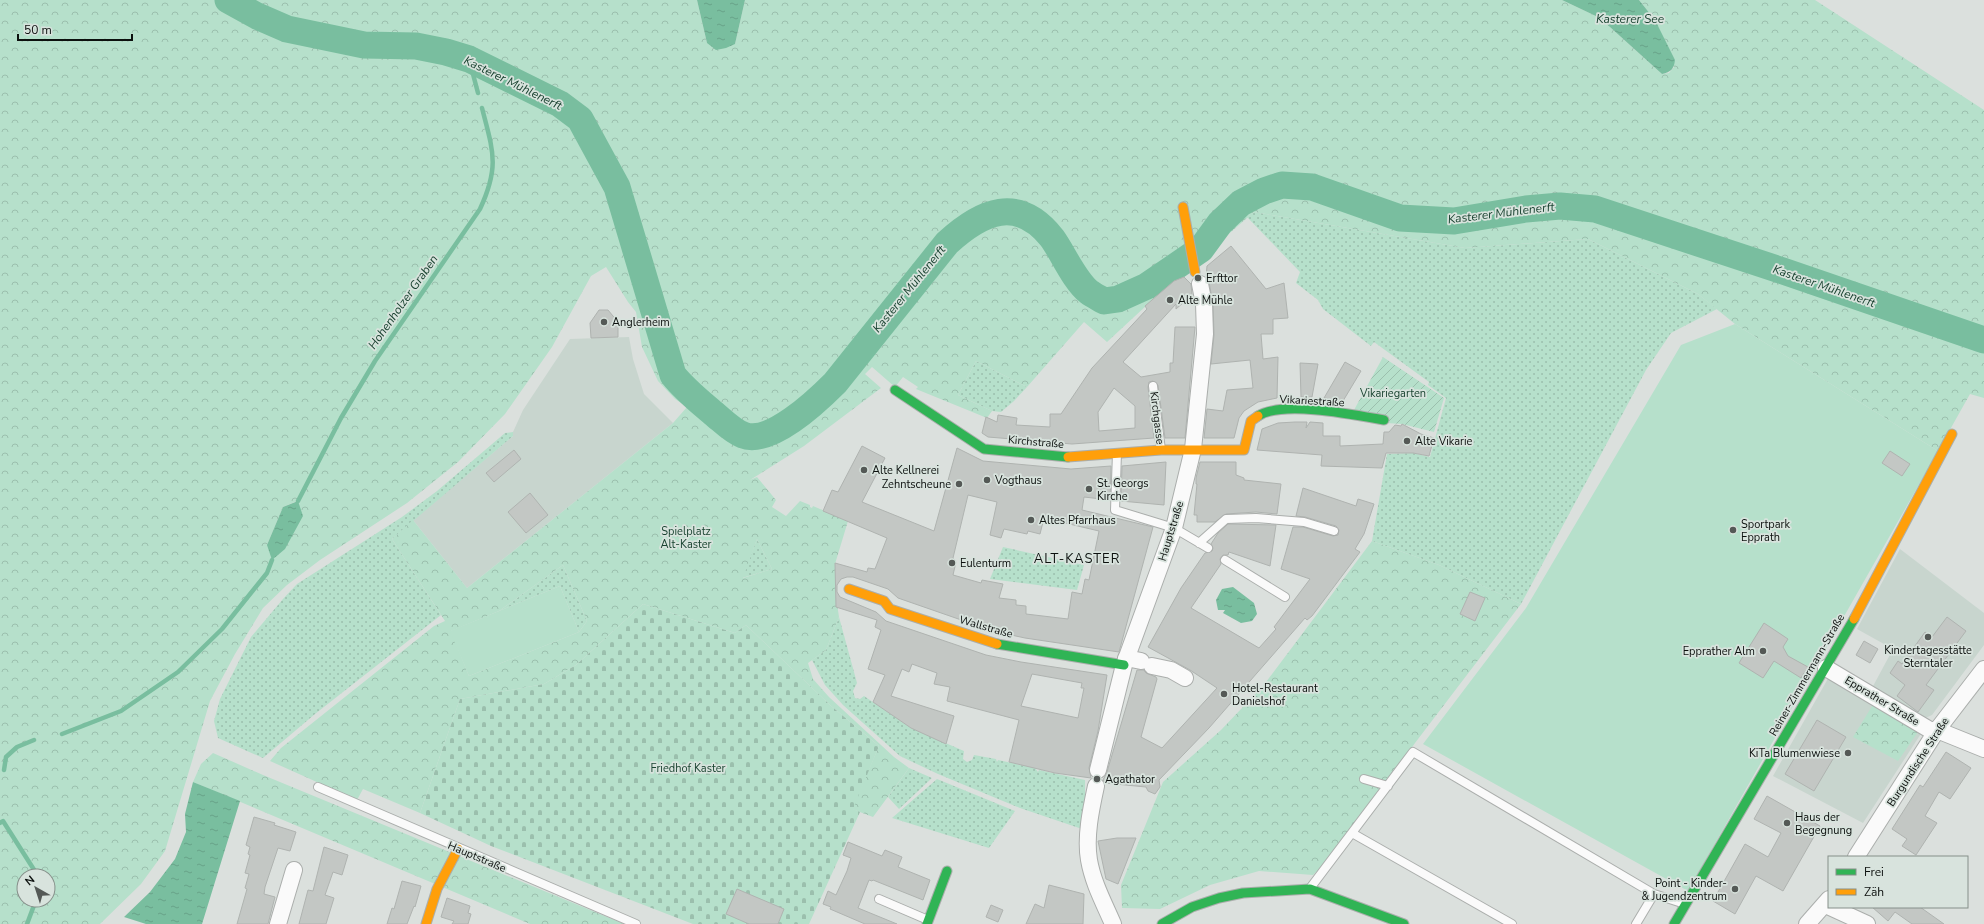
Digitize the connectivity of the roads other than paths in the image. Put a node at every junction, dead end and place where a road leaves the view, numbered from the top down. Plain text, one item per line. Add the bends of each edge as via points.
1 (1183, 207) dead end
2 (1197, 275) joint
3 (1153, 386) dead end
4 (892, 388) dead end
5 (1384, 420) dead end
6 (1952, 434) dead end
7 (1193, 449) junction
8 (1161, 450) junction
9 (1117, 453) junction
10 (1174, 528) junction
11 (1334, 531) dead end
12 (1199, 543) junction
13 (1208, 548) dead end
14 (1225, 560) dead end
15 (849, 589) dead end
16 (1285, 597) dead end
17 (1136, 663) junction
18 (1826, 668) junction
19 (1984, 669) edge
20 (1185, 678) dead end
21 (1937, 730) junction
22 (1984, 749) edge
23 (1098, 770) dead end
24 (1364, 779) dead end
25 (1096, 786) dead end
26 (1388, 786) junction
27 (318, 787) dead end
28 (1352, 833) junction
29 (458, 849) junction
30 (1857, 856) edge
31 (294, 870) dead end
32 (947, 871) dead end
33 (1310, 889) junction
34 (1654, 894) junction
35 (879, 899) dead end
36 (1686, 904) junction
37 (1828, 904) edge
38 (1834, 908) edge
39 (928, 922) edge
40 (1856, 922) edge
41 (278, 924) edge
42 (426, 924) edge
43 (636, 924) edge
44 (1113, 924) edge
45 (1162, 924) edge
46 (1404, 924) edge
47 (1512, 924) edge
48 (1636, 924) edge
49 (1674, 924) edge
50 (1807, 924) edge

1 - 2 street, Hauptstraße
2 - 7 street, Hauptstraße via 1204,304 1205,334
3 - 8 lane, Kirchgasse
4 - 9 street, Kirchstraße via 984,449 1072,457
5 - 7 street, Vikariestraße via 1331,412 1279,410 1261,413 1251,421 1244,450
6 - 18 street, Reiner-Zimmermann-Straße via 1869,593
7 - 8 street, Kirchstraße
7 - 10 street, Hauptstraße
8 - 9 street, Kirchstraße
9 - 10 lane via 1115,510
10 - 12 lane
10 - 17 street, Hauptstraße
11 - 12 lane via 1304,522 1256,518 1226,519
12 - 13 lane
14 - 16 lane
15 - 17 street, Wallstraße via 884,601 890,609 990,643 1023,650
17 - 20 street via 1171,670
17 - 23 street, Hauptstraße
18 - 21 street, Epprather Straße via 1930,730
18 - 36 street, Reiner-Zimmermann-Straße
19 - 21 street, Burgundische Straße
21 - 22 street, Epprather Straße
21 - 30 street, Burgundische Straße
24 - 26 lane
25 - 44 street via 1088,859 1094,881
26 - 28 lane
26 - 34 lane via 1413,752
27 - 29 lane, Hauptstraße
28 - 33 lane
28 - 47 lane
29 - 42 street via 437,889
29 - 43 lane, Hauptstraße
31 - 41 street
32 - 39 street
33 - 45 street via 1243,893 1219,898 1192,907
33 - 46 street
34 - 36 lane
34 - 48 lane
35 - 39 lane
36 - 49 street, Reiner-Zimmermann-Straße
37 - 50 street
38 - 40 street

